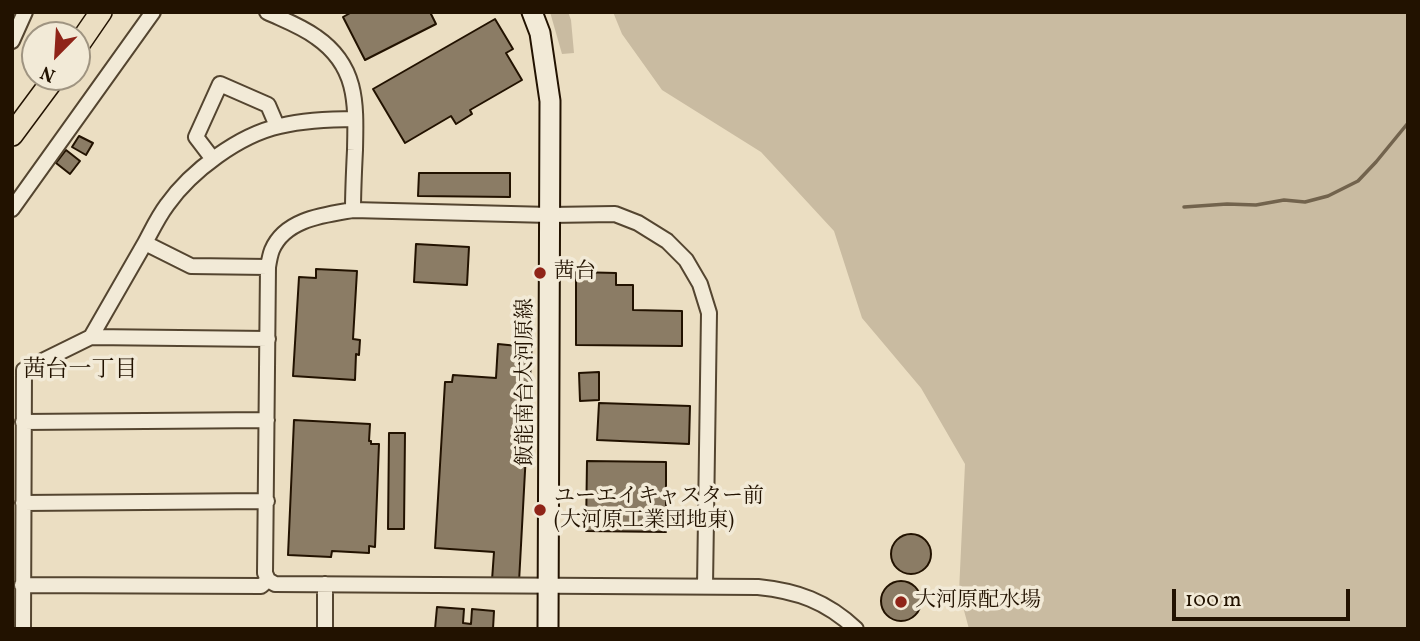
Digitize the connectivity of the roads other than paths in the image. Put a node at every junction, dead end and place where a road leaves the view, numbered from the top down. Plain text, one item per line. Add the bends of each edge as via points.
1 (25, 12) edge
2 (101, 12) edge
3 (153, 12) edge
4 (267, 12) edge
5 (532, 12) edge
6 (91, 27) edge
7 (12, 41) edge
8 (45, 91) edge
9 (355, 119) junction
10 (277, 126) junction
11 (12, 135) edge
12 (212, 158) junction
13 (12, 209) edge
14 (353, 210) junction
15 (550, 215) junction
16 (145, 243) junction
17 (268, 267) junction
18 (91, 337) junction
19 (268, 339) junction
20 (267, 420) junction
21 (23, 422) junction
22 (267, 500) junction
23 (23, 503) junction
24 (268, 580) junction
25 (325, 584) junction
26 (22, 585) junction
27 (549, 585) junction
28 (705, 586) junction
29 (23, 629) edge
30 (325, 629) edge
31 (548, 629) edge
32 (856, 629) edge

1 - 7 street
2 - 6 main road
3 - 13 street
4 - 9 street via 300,27 330,49 350,79
5 - 15 street, 飯能南台大河原線 via 540,33 550,101
8 - 11 main road
9 - 10 street
9 - 14 street
10 - 12 street
10 - 12 street via 268,105 220,84 196,137
12 - 16 street via 166,205
14 - 15 street
14 - 17 street via 300,222 272,249
15 - 27 street, 飯能南台大河原線
15 - 28 street via 615,214 638,223 686,260 700,285 709,313
16 - 17 street via 191,266
16 - 18 street
17 - 19 street
18 - 19 street
18 - 21 street via 24,370
19 - 20 street
20 - 21 street
20 - 22 street
21 - 23 street
22 - 23 street
22 - 24 street
23 - 26 street
24 - 25 street via 275,584
24 - 26 street via 261,586
25 - 27 street
25 - 30 street
26 - 29 street
27 - 28 street
27 - 31 street, 飯能南台大河原線
28 - 32 street via 780,589 805,596

